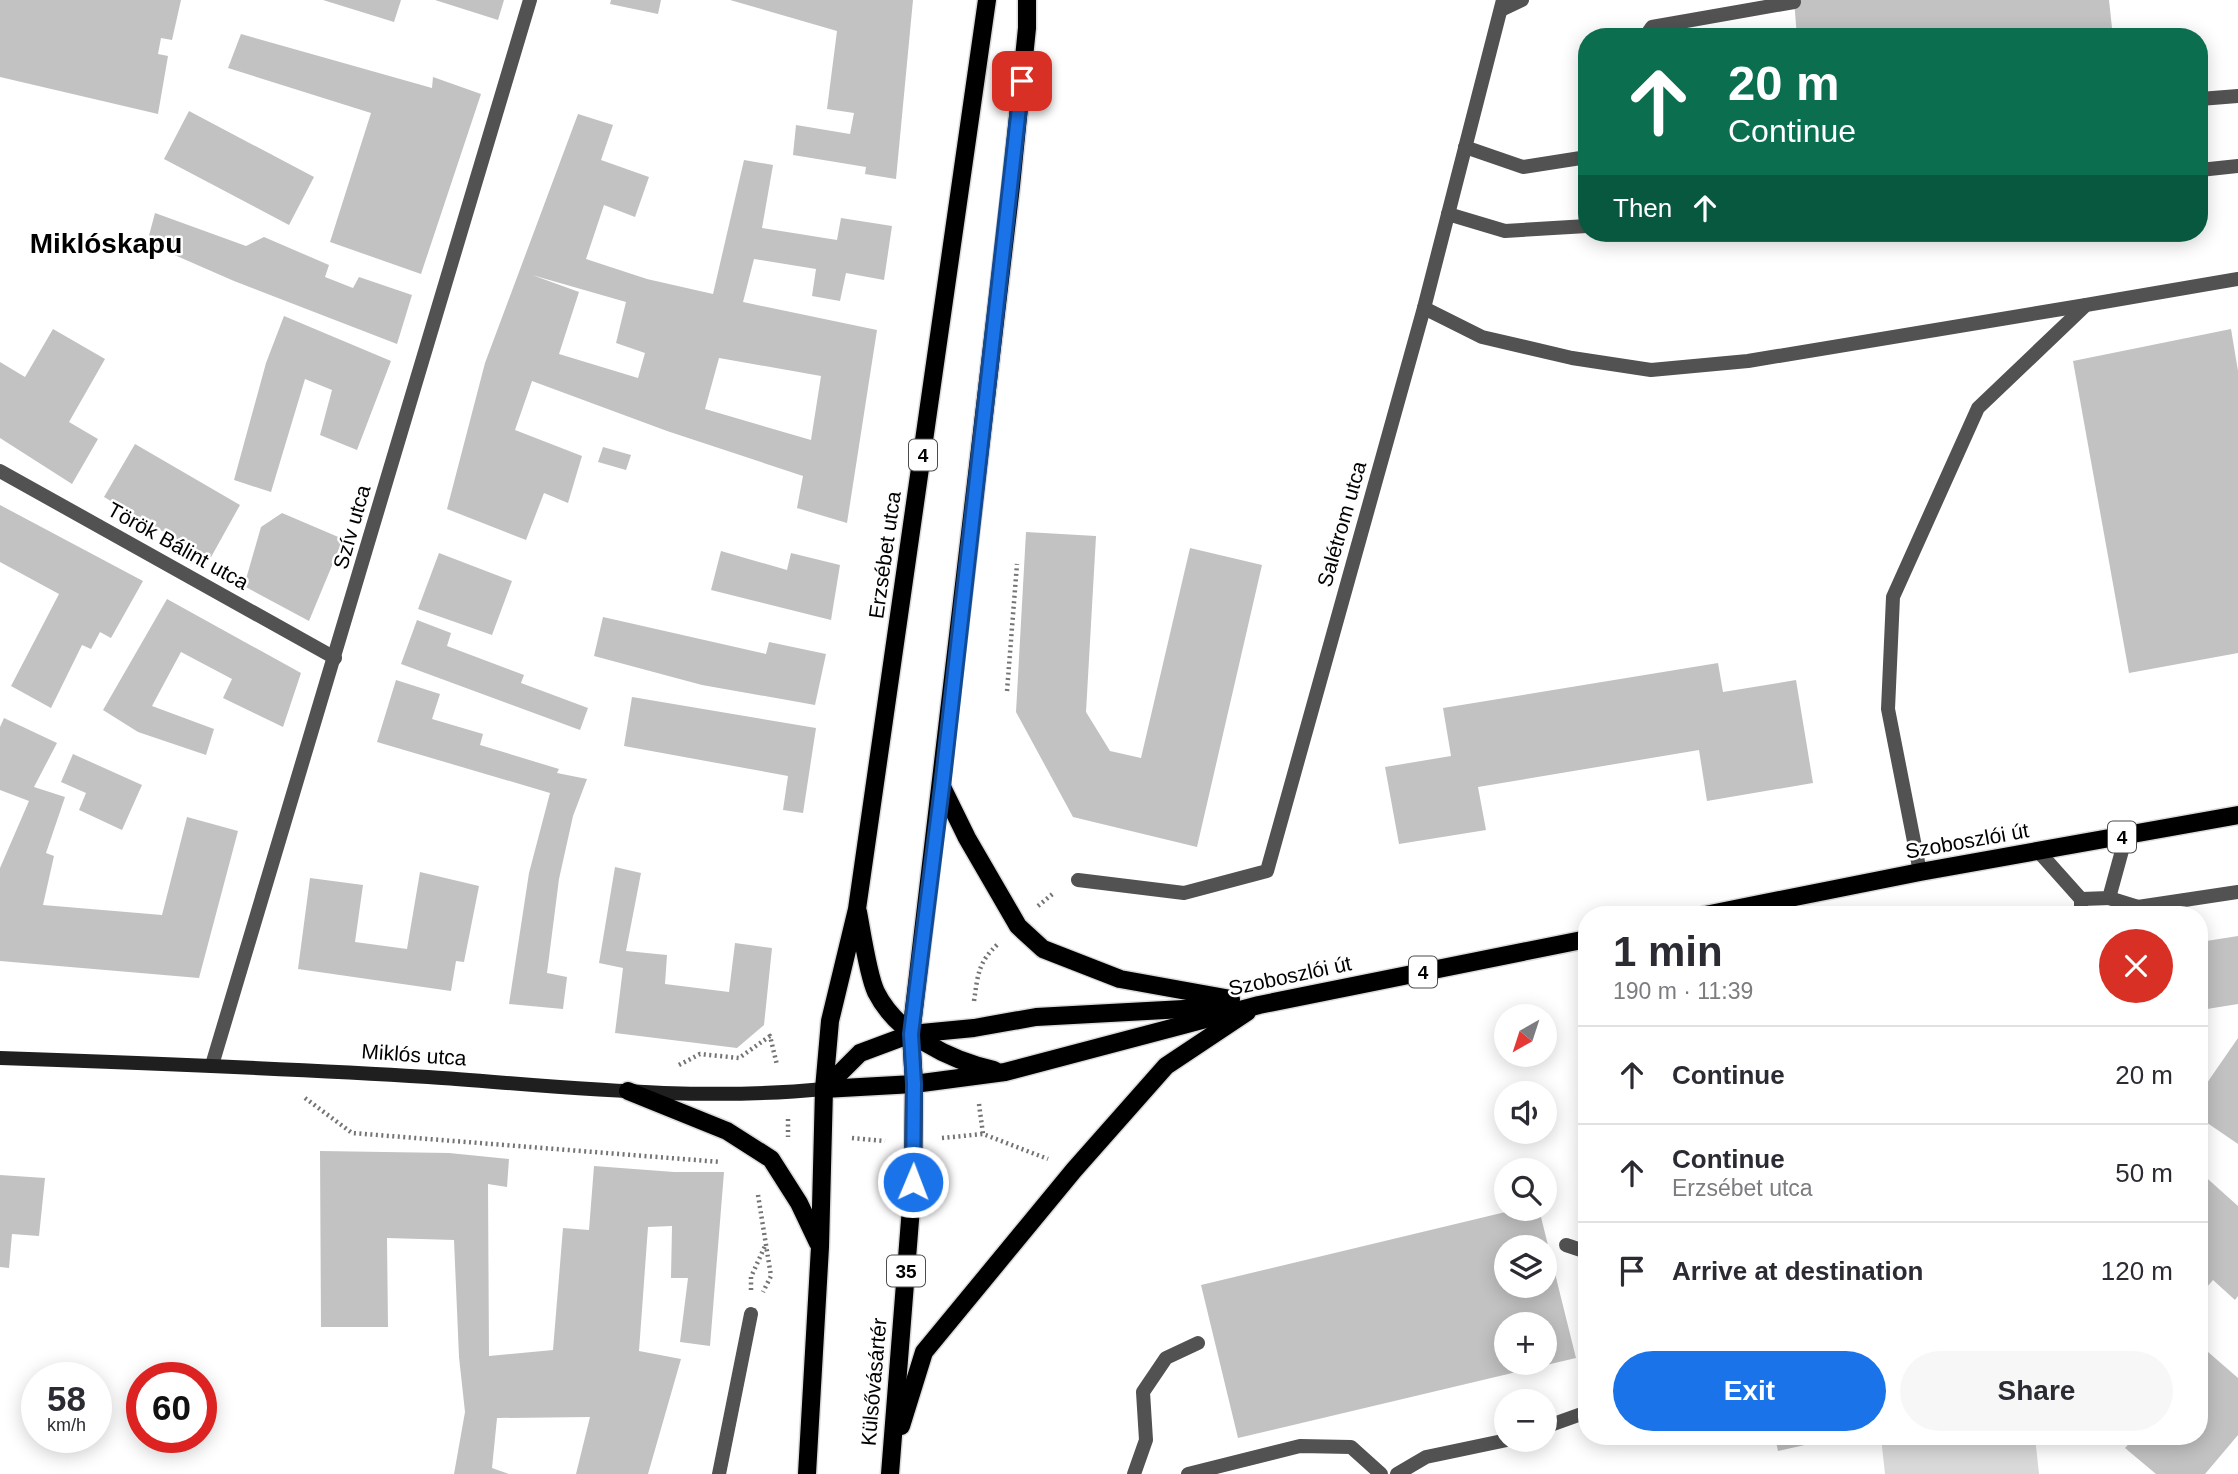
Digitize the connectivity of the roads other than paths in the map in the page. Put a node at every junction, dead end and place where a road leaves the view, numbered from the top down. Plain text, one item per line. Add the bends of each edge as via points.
1 (530, 0) edge
2 (987, 0) edge
3 (1027, 0) edge
4 (1522, 0) edge
5 (1794, 2) dead end
6 (1502, 5) edge
7 (1651, 28) edge
8 (2238, 96) edge
9 (2208, 98) edge
10 (1465, 147) junction
11 (1578, 158) edge
12 (2238, 166) edge
13 (2208, 169) edge
14 (1448, 214) junction
15 (1578, 227) edge
16 (2238, 279) edge
17 (2086, 304) junction
18 (1424, 308) junction
19 (0, 471) edge
20 (335, 658) junction
21 (942, 787) junction
22 (2238, 815) edge
23 (2126, 836) junction
24 (2039, 852) junction
25 (1920, 872) junction
26 (1078, 880) dead end
27 (2238, 892) edge
28 (2109, 898) junction
29 (2081, 899) junction
30 (1750, 906) edge
31 (2081, 906) edge
32 (2135, 906) edge
33 (2145, 906) edge
34 (857, 909) junction
35 (1578, 941) edge
36 (1259, 1004) junction
37 (911, 1034) junction
38 (0, 1058) edge
39 (212, 1065) junction
40 (1005, 1072) junction
41 (914, 1084) junction
42 (824, 1089) junction
43 (628, 1091) junction
44 (1566, 1245) dead end
45 (820, 1247) junction
46 (1578, 1249) edge
47 (751, 1314) road end
48 (1198, 1343) dead end
49 (1578, 1415) edge
50 (1557, 1423) edge
51 (1494, 1443) edge
52 (891, 1466) edge
53 (719, 1474) edge
54 (807, 1474) edge
55 (1134, 1474) edge
56 (1188, 1474) edge
57 (1381, 1474) edge
58 (1397, 1474) edge

1 - 20 street, Szív utca
2 - 34 main road, Erzsébet utca / 4
3 - 21 main road via 1011,186
4 - 6 street
5 - 7 street
6 - 10 street, Salétrom utca
8 - 9 street
10 - 11 street via 1524,167
10 - 14 street, Salétrom utca
12 - 13 street
14 - 15 street via 1505,231
14 - 18 street, Salétrom utca
16 - 17 street
17 - 18 street via 1748,361 1651,370 1482,337
17 - 25 street via 1978,408 1893,597 1888,709
18 - 26 street, Salétrom utca via 1267,872 1184,893
19 - 20 street, Török Bálint utca
20 - 39 street, Szív utca
21 - 36 main road, 4 via 1018,926 1043,949 1120,979
21 - 37 main road, Külsővásártér
22 - 23 main road, Szoboszlói út / 4
23 - 24 main road, Szoboszlói út / 4
23 - 28 street
24 - 25 main road, Szoboszlói út / 4
24 - 29 street
25 - 30 main road, Szoboszlói út / 4
27 - 33 street
28 - 29 street
28 - 32 street
29 - 31 street
34 - 37 main road, 4 via 875,990
34 - 42 main road, Erzsébet utca via 830,1021
35 - 36 main road, Szoboszlói út / 4
36 - 37 main road via 1036,1017
36 - 40 main road, Szoboszlói út / 4
36 - 52 main road via 1166,1066 924,1352
37 - 40 main road, 4 via 976,1066
37 - 41 main road, Külsővásártér
37 - 42 main road via 860,1053
38 - 39 street, Miklós utca
39 - 43 street, Miklós utca
40 - 41 main road, Szoboszlói út
41 - 42 main road, Szoboszlói út
41 - 52 main road, Külsővásártér / 35 via 913,1182
42 - 43 street, Miklós utca via 747,1094
42 - 45 main road
43 - 45 main road via 726,1131 771,1158
44 - 46 street
45 - 54 main road
47 - 53 street
48 - 55 street via 1166,1358 1143,1392 1146,1440
49 - 50 street
51 - 58 street via 1426,1457
56 - 57 street via 1300,1446 1351,1447

